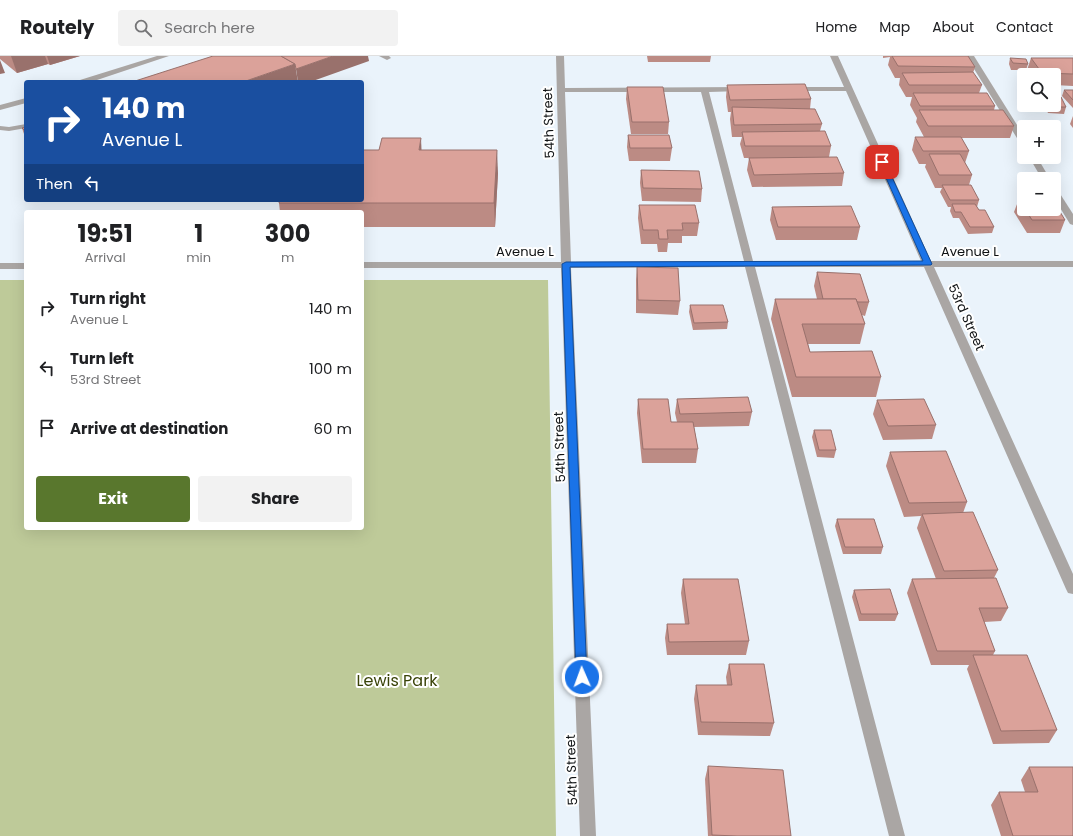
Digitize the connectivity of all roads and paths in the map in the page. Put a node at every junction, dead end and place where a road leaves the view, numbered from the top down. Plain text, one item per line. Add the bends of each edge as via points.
1 (165, 56) edge
2 (560, 56) edge
3 (834, 56) edge
4 (970, 56) edge
5 (89, 80) edge
6 (704, 89) junction
7 (750, 89) edge
8 (781, 89) edge
9 (849, 89) junction
10 (561, 90) junction
11 (24, 101) edge
12 (0, 108) edge
13 (24, 126) edge
14 (0, 128) edge
15 (1017, 132) edge
16 (1061, 202) edge
17 (1073, 222) edge
18 (566, 264) junction
19 (750, 264) junction
20 (928, 264) junction
21 (1073, 264) edge
22 (364, 265) edge
23 (0, 266) edge
24 (24, 266) edge
25 (1073, 589) edge
26 (588, 836) edge
27 (897, 836) edge

1 - 5 street
2 - 10 street, 54th Street
3 - 9 street, 53rd Street
4 - 15 street
6 - 7 street
6 - 10 street
6 - 19 street
8 - 9 street
9 - 20 street, 53rd Street
10 - 18 street, 54th Street
11 - 12 street
13 - 14 street
16 - 17 street
18 - 19 street, Avenue L
18 - 22 street, Avenue L
18 - 26 street, 54th Street
19 - 20 street, Avenue L
19 - 27 street
20 - 21 street, Avenue L
20 - 25 street, 53rd Street
23 - 24 street

